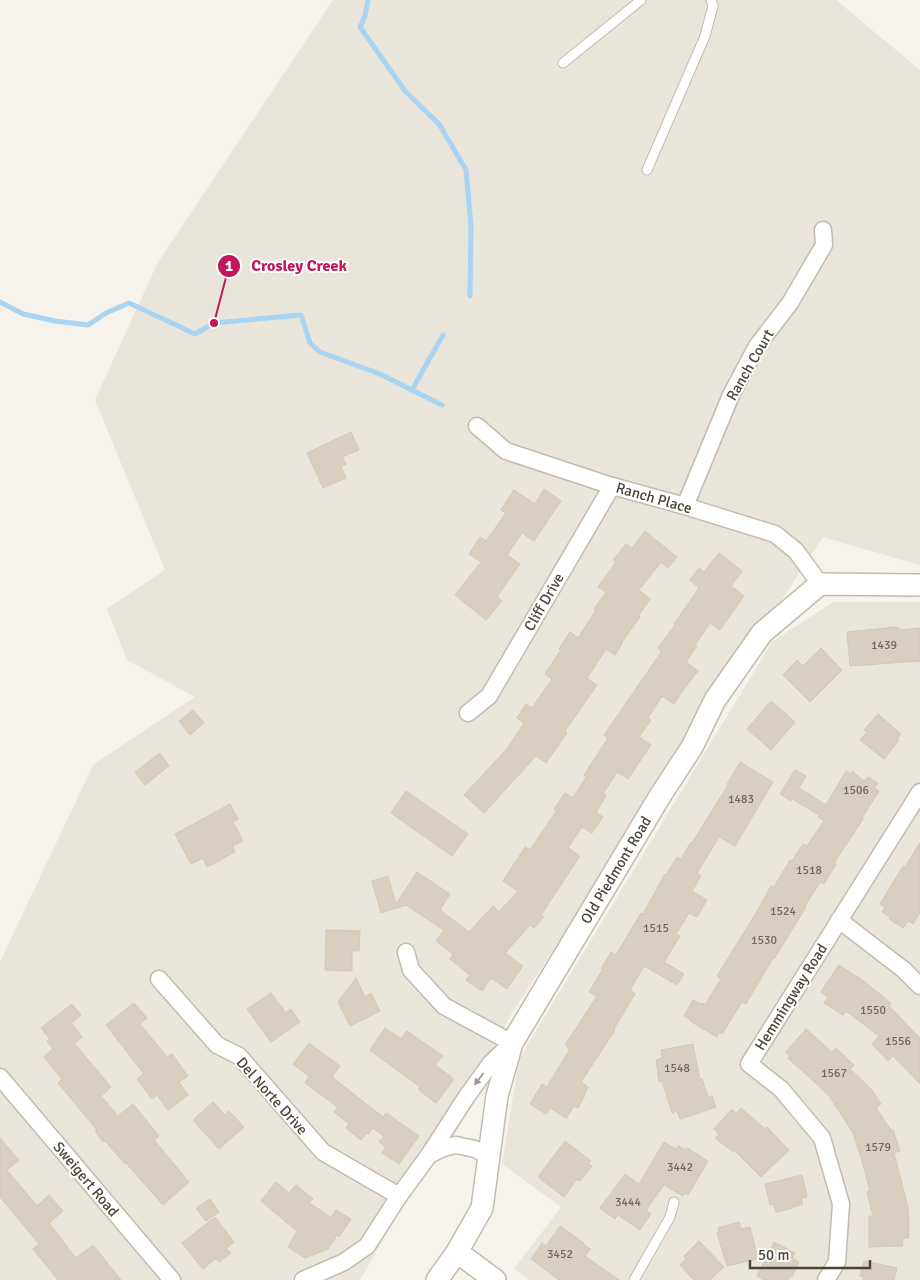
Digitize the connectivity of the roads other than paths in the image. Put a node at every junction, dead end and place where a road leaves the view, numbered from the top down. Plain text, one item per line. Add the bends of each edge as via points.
1 (641, 0) edge
2 (711, 0) edge
3 (563, 63) dead end
4 (647, 170) dead end
5 (822, 230) dead end
6 (477, 426) dead end
7 (612, 486) junction
8 (685, 506) junction
9 (820, 584) junction
10 (920, 584) edge
11 (468, 713) dead end
12 (920, 792) edge
13 (839, 920) junction
14 (406, 952) dead end
15 (158, 979) dead end
16 (920, 986) edge
17 (512, 1043) junction
18 (0, 1077) edge
19 (429, 1155) junction
20 (488, 1156) junction
21 (399, 1196) junction
22 (674, 1202) dead end
23 (457, 1252) junction
24 (172, 1280) edge
25 (303, 1280) edge
26 (437, 1280) edge
27 (495, 1280) edge
28 (634, 1280) edge
29 (826, 1280) edge

1 - 3 lane
2 - 4 lane via 713,6 705,36
5 - 8 street, Ranch Court via 824,245 790,303 758,346 731,395
6 - 7 street, Ranch Place via 506,450
7 - 8 street, Ranch Place
7 - 11 street, Cliff Drive via 489,696
8 - 9 street, Ranch Place via 775,534 796,551
9 - 10 street
9 - 17 street, Old Piedmont Road via 762,633 715,700 692,747
12 - 13 street, Hemmingway Road
13 - 16 street
13 - 29 street, Hemmingway Road via 749,1064 781,1089 822,1138 841,1204 837,1262
14 - 17 street via 412,970 444,1006
15 - 21 street, Del Norte Drive via 217,1045 239,1056 323,1152
17 -> 19 street via 491,1063
17 - 20 street, Old Piedmont Road via 497,1096
18 - 24 street, Sweigert Road
19 - 20 street via 456,1145
19 - 21 street
20 - 23 street, Old Piedmont Road via 482,1208
21 - 25 street via 367,1246 344,1262
22 - 28 lane via 670,1217
23 - 26 street, Old Piedmont Road
23 - 27 street

